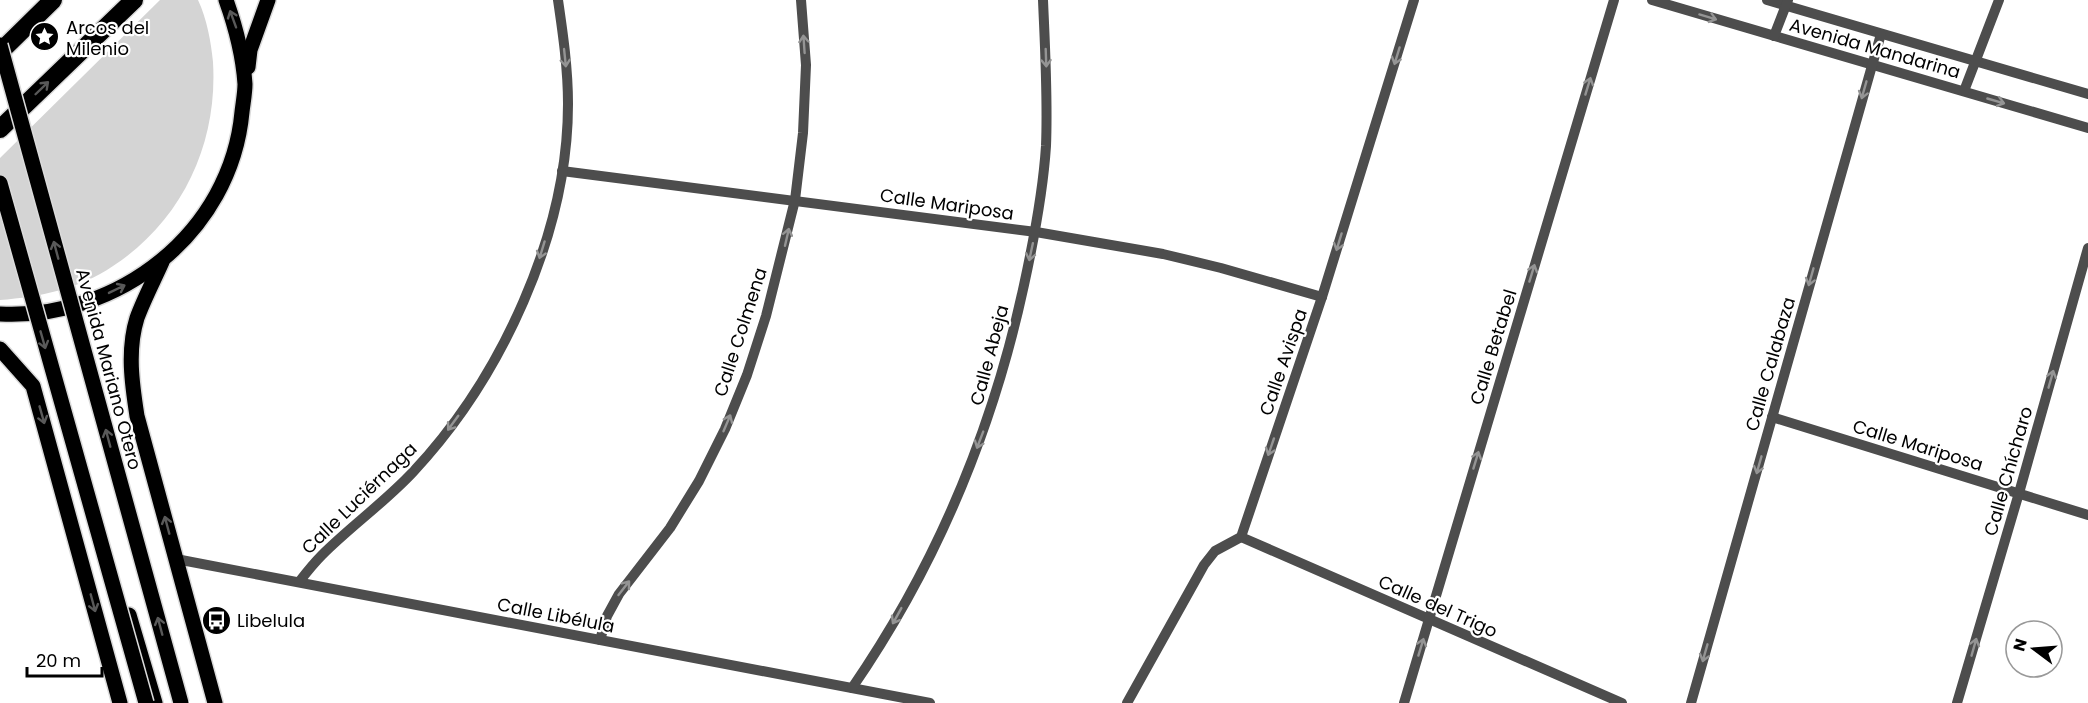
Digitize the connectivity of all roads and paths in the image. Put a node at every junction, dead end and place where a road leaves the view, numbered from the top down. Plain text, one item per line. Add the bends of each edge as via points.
1 (53, 0) edge
2 (134, 0) edge
3 (226, 0) edge
4 (268, 0) edge
5 (558, 0) edge
6 (801, 0) edge
7 (1043, 0) edge
8 (1414, 0) edge
9 (1614, 0) edge
10 (1652, 0) edge
11 (1767, 0) edge
12 (1999, 0) edge
13 (1787, 3) edge
14 (1881, 34) junction
15 (1774, 36) junction
16 (0, 45) edge
17 (0, 52) edge
18 (1976, 62) junction
19 (1871, 65) junction
20 (1964, 92) junction
21 (2088, 94) edge
22 (2088, 128) edge
23 (0, 129) edge
24 (240, 135) junction
25 (562, 171) junction
26 (0, 183) edge
27 (795, 200) junction
28 (1036, 232) junction
29 (2088, 248) edge
30 (162, 262) junction
31 (1322, 297) junction
32 (0, 314) edge
33 (0, 349) edge
34 (33, 386) junction
35 (1772, 417) junction
36 (2019, 494) junction
37 (2088, 515) edge
38 (1241, 537) junction
39 (176, 559) junction
40 (298, 582) junction
41 (1429, 620) junction
42 (600, 640) junction
43 (852, 688) junction
44 (120, 703) edge
45 (146, 703) edge
46 (155, 703) edge
47 (181, 703) edge
48 (215, 703) edge
49 (930, 703) edge
50 (1127, 703) edge
51 (1404, 703) edge
52 (1622, 703) edge
53 (1691, 703) edge
54 (1957, 703) edge

1 - 17 highway
23 -> 2 highway
24 -> 3 main road via 245,86 239,36
4 - 24 main road via 250,50
5 -> 25 street, Calle Luciérnaga via 568,105
27 -> 6 street, Calle Colmena via 806,65
7 -> 28 street, Calle Abeja via 1046,146
8 -> 31 street, Calle Avispa
41 -> 9 street, Calle Betabel
10 -> 15 street, Avenida Mandarina
11 - 13 street, Avenida Mandarina
12 - 18 street
13 - 14 street, Avenida Mandarina
13 - 15 street
14 - 18 street, Avenida Mandarina
14 - 19 street, Calle Calabaza
15 - 19 street, Avenida Mandarina
47 -> 16 main road, Avenida Mariano Otero, bridge
18 - 20 street
18 - 21 street, Avenida Mandarina
19 - 20 street, Avenida Mandarina
19 -> 35 street, Calle Calabaza
20 -> 22 street, Avenida Mandarina
24 - 30 main road via 224,183 198,225
25 - 27 street, Calle Mariposa
25 -> 40 street, Calle Luciérnaga via 526,297 513,328 469,401 413,471
26 -> 45 main road, bridge
27 - 28 street, Calle Mariposa
42 -> 27 street, Calle Colmena via 619,594 670,528 725,429 766,316
28 - 31 street, Calle Mariposa via 1162,254
28 -> 43 street, Calle Abeja via 1005,364 988,422 961,489 905,602
36 -> 29 street, Calle Chícharo
32 -> 30 main road via 71,307 119,289
39 -> 30 main road, Avenida Mariano Otero via 131,380 137,319
31 -> 38 street, Calle Avispa
33 - 34 main road
34 -> 44 main road
34 - 46 main road via 61,395 67,404
35 - 36 street, Calle Mariposa
35 -> 53 street, Calle Calabaza
36 - 37 street, Calle Mariposa
54 -> 36 street, Calle Chícharo
38 - 41 street, Calle del Trigo
38 - 50 street via 1215,550 1204,565
39 - 40 street, Calle Libélula
39 - 48 main road, Avenida Mariano Otero
40 - 42 street, Calle Libélula
51 -> 41 street, Calle Betabel
41 - 52 street, Calle del Trigo
42 - 43 street, Calle Libélula
43 - 49 street, Calle Libélula

